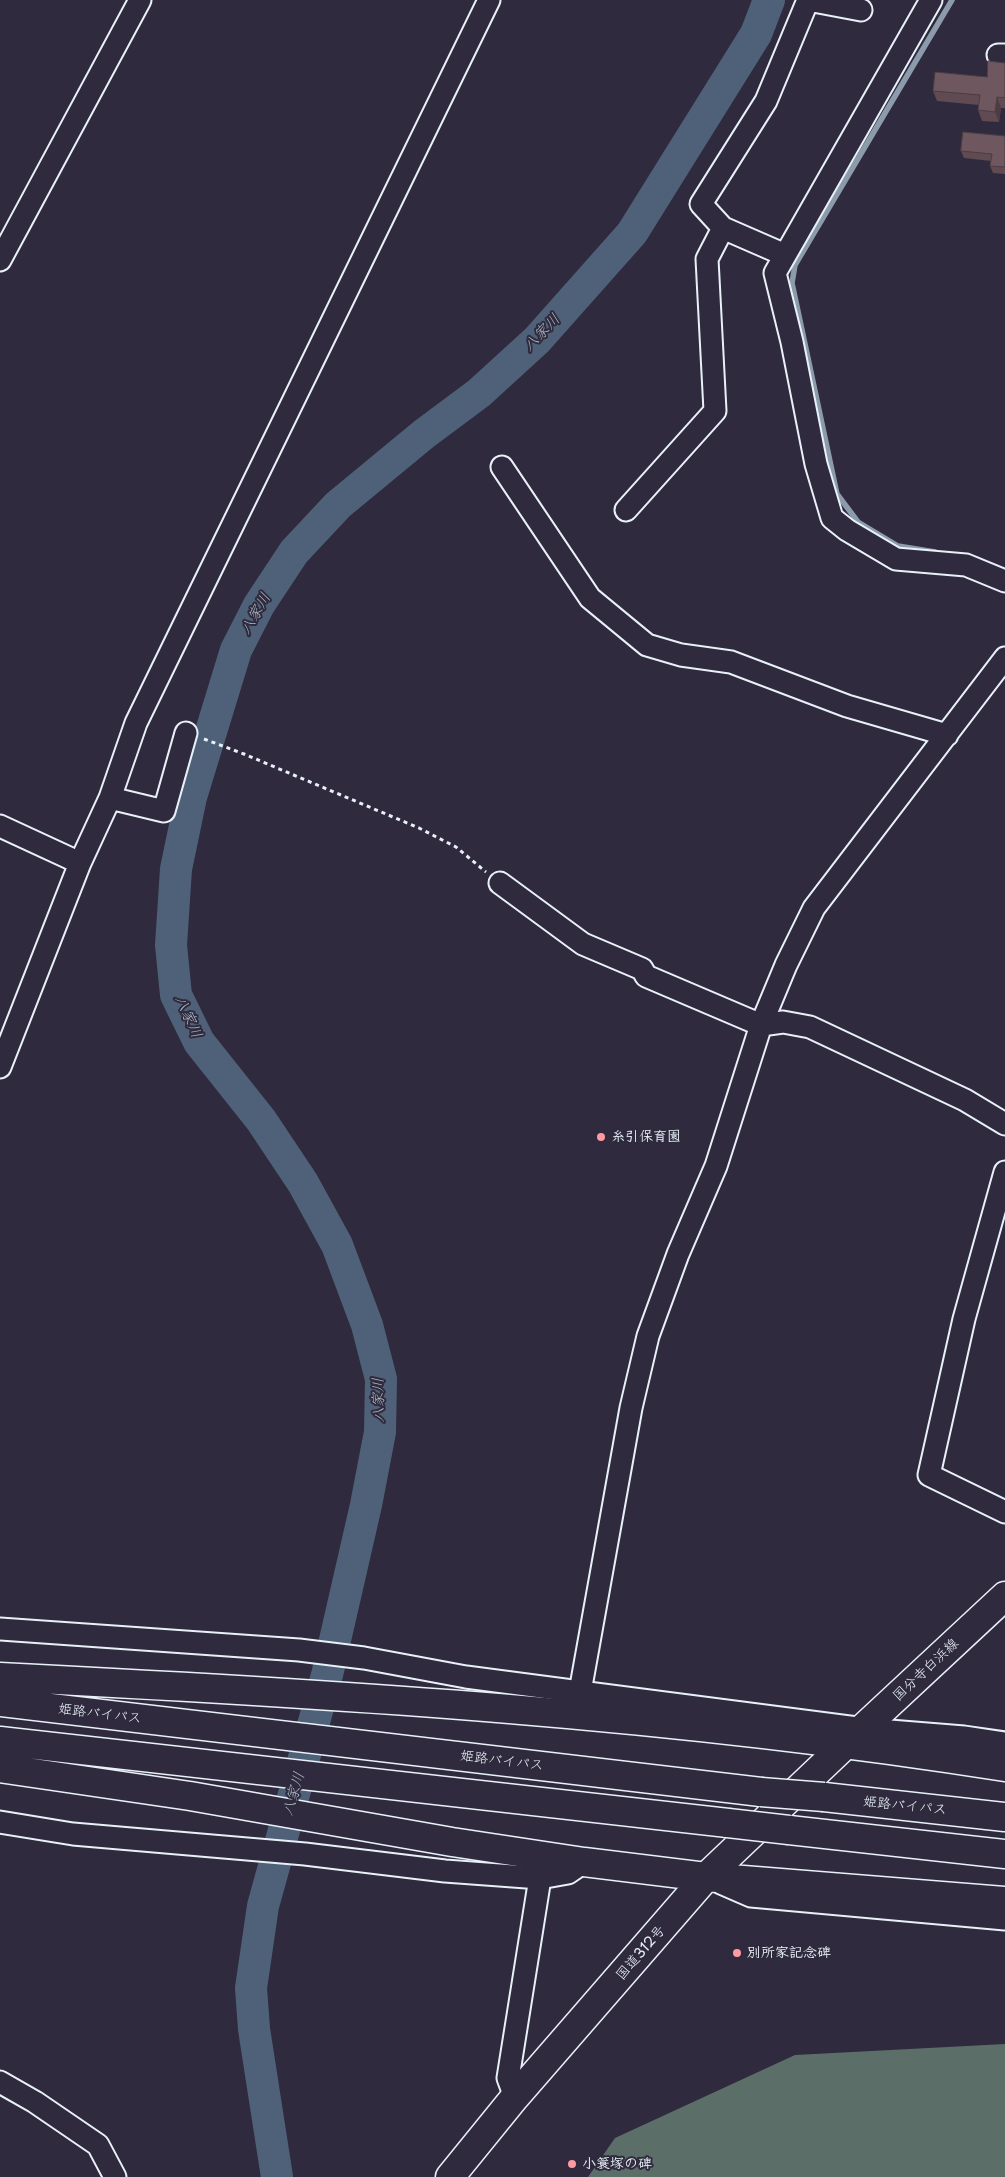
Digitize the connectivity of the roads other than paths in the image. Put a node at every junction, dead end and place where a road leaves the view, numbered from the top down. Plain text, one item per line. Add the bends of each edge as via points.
1 (140, 0) edge
2 (489, 0) edge
3 (808, 0) edge
4 (931, 0) edge
5 (861, 10) dead end
6 (723, 228) junction
7 (785, 255) junction
8 (0, 260) edge
9 (502, 467) dead end
10 (626, 510) dead end
11 (1005, 581) edge
12 (1005, 658) edge
13 (186, 733) road end
14 (947, 735) junction
15 (110, 798) junction
16 (0, 826) edge
17 (80, 863) junction
18 (500, 883) road end
19 (761, 1025) junction
20 (0, 1067) edge
21 (1005, 1124) edge
22 (1005, 1172) edge
23 (1005, 1512) edge
24 (1005, 1596) edge
25 (0, 1629) edge
26 (0, 1677) edge
27 (580, 1692) junction
28 (0, 1702) edge
29 (856, 1736) junction
30 (0, 1741) edge
31 (1005, 1743) edge
32 (1005, 1767) edge
33 (0, 1768) edge
34 (1005, 1817) edge
35 (0, 1822) edge
36 (1005, 1854) edge
37 (584, 1862) junction
38 (706, 1877) junction
39 (540, 1878) junction
40 (1005, 1901) edge
41 (1005, 1919) edge
42 (0, 2082) edge
43 (515, 2097) junction
44 (115, 2177) edge
45 (450, 2177) edge

1 - 8 street
2 - 15 street via 136,723
3 - 5 street
3 - 6 street via 766,101 701,204
4 - 7 street
6 - 7 street
6 - 10 street via 707,259 715,411
7 - 11 street via 775,273 816,464 832,518 896,559 966,566
9 - 14 street via 590,598 647,645 681,655 731,662 847,706
12 - 14 street
13 - 15 street via 164,811
14 - 19 street via 814,908
15 - 17 street
16 - 17 street
17 - 20 street
18 - 19 street via 583,944 642,969 646,976
19 - 21 street via 783,1022 810,1027 965,1100
19 - 27 street via 716,1166 678,1254 648,1336 631,1408
22 - 23 street via 964,1319 929,1475
24 - 29 main road, 国分寺白浜線
25 - 27 street via 299,1650
26 - 29 main road via 480,1705
27 - 29 street
28 - 34 main road, 姫路バイパス, bridge via 761,1792
29 - 31 street via 964,1737
29 - 32 main road
29 - 38 main road, 国道312号
30 - 36 main road, bridge
33 - 37 main road via 190,1796
35 - 39 street via 73,1834 305,1854 444,1872
37 - 38 main road
37 - 39 street via 568,1873
38 - 40 main road
38 - 41 street via 751,1896
38 - 43 main road, 国道312号
39 - 43 street via 508,2078
42 - 44 street via 98,2145
43 - 45 main road, 国道312号

